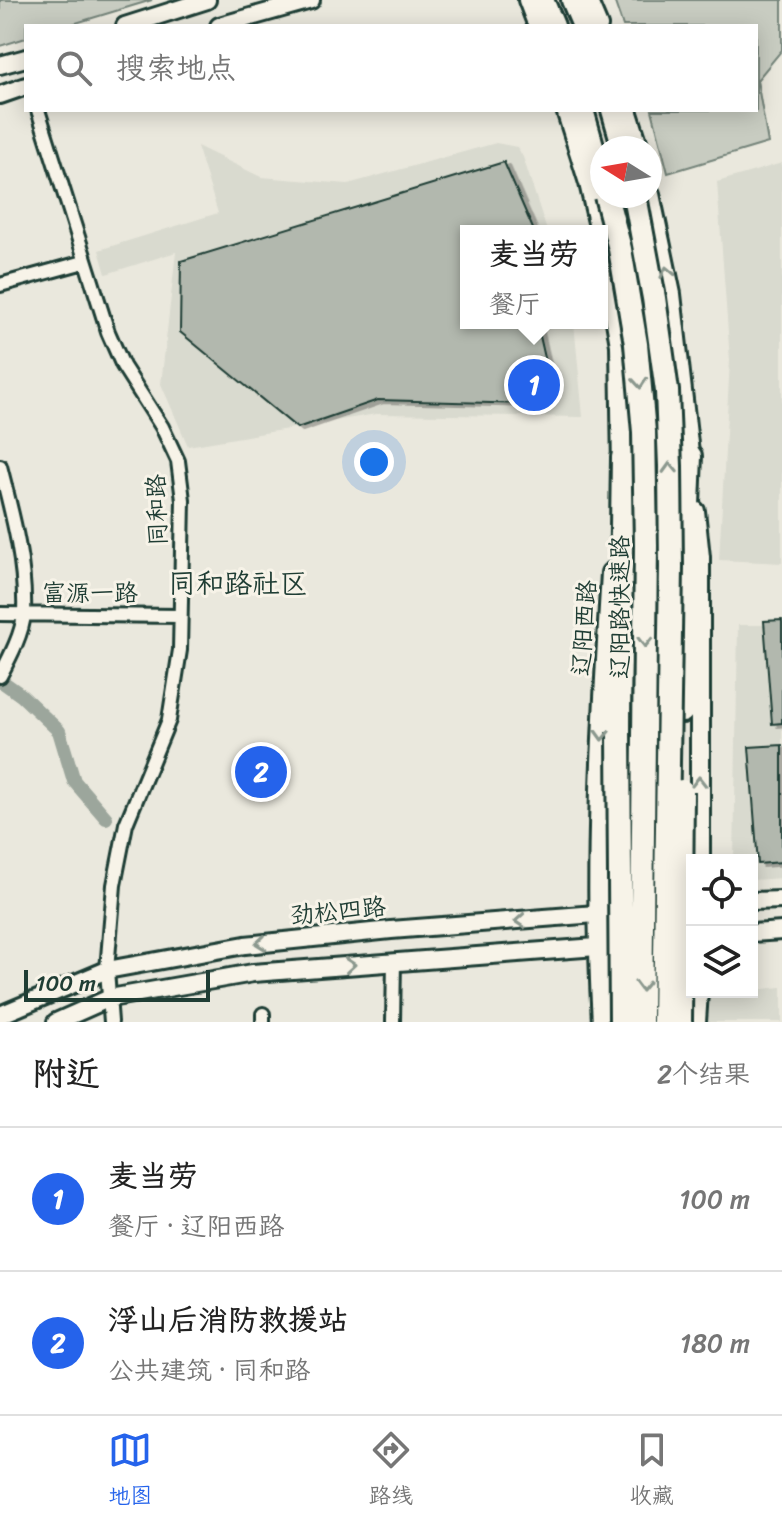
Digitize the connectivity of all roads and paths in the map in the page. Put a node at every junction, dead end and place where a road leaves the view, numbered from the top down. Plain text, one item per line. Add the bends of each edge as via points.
1 (207, 0) edge
2 (311, 0) edge
3 (528, 0) edge
4 (542, 0) edge
5 (573, 0) edge
6 (587, 0) edge
7 (131, 24) edge
8 (226, 24) edge
9 (537, 24) edge
10 (552, 24) edge
11 (583, 24) edge
12 (597, 24) edge
13 (24, 63) edge
14 (0, 65) edge
15 (24, 87) edge
16 (0, 95) edge
17 (39, 112) edge
18 (567, 112) edge
19 (583, 112) edge
20 (614, 112) edge
21 (628, 112) edge
22 (621, 136) edge
23 (635, 136) edge
24 (590, 138) edge
25 (609, 208) edge
26 (637, 208) edge
27 (653, 208) edge
28 (599, 225) edge
29 (84, 262) junction
30 (608, 275) edge
31 (0, 285) edge
32 (690, 456) junction
33 (623, 458) junction
34 (0, 466) edge
35 (0, 614) edge
36 (24, 615) junction
37 (179, 616) junction
38 (0, 676) edge
39 (700, 854) edge
40 (782, 900) edge
41 (758, 901) edge
42 (686, 904) edge
43 (597, 915) junction
44 (782, 931) edge
45 (758, 933) edge
46 (686, 938) edge
47 (599, 947) junction
48 (394, 961) junction
49 (107, 970) junction
50 (110, 998) junction
51 (698, 998) edge
52 (0, 1015) edge
53 (56, 1022) edge
54 (111, 1022) edge
55 (393, 1022) edge
56 (602, 1022) edge
57 (621, 1022) edge
58 (641, 1022) edge
59 (664, 1022) edge
60 (680, 1022) edge
61 (696, 1022) edge

1 - 7 street
2 - 8 street
3 - 9 main road
4 - 10 highway
5 - 11 highway
6 - 12 main road
13 - 14 street
15 - 16 street
17 - 29 street, 同和路
18 - 28 main road
19 - 24 highway
20 - 22 highway
21 - 23 main road
25 -> 58 highway, 辽阳路快速路, bridge via 636,344 644,432
59 -> 26 highway, 辽阳路快速路, bridge via 670,466 667,391
32 -> 27 main road via 671,294
29 - 31 street
29 - 37 street, 同和路 via 123,366 178,461 183,500
30 - 33 main road, 辽阳西路 via 620,345
39 -> 32 main road via 700,557
32 - 60 highway, bridge via 682,648
33 -> 43 main road, 辽阳西路 via 603,696
33 - 57 highway, bridge
34 - 36 street via 13,516
35 - 36 street, 富源一路
36 - 37 street, 富源一路
36 - 38 street
37 - 49 street, 同和路 via 180,650 169,720 126,824 114,885
40 - 41 street
42 - 43 street, 劲松四路
43 - 47 main road, 辽阳西路
43 -> 49 street, 劲松四路 via 245,945
44 - 45 street
46 - 47 street
47 - 48 street
47 - 56 main road, 辽阳西路
50 -> 48 street via 253,973
48 - 55 street
49 - 50 street, 同和路
49 - 52 street, 劲松四路
50 - 53 street
50 - 54 street, 同和路
51 - 61 main road

